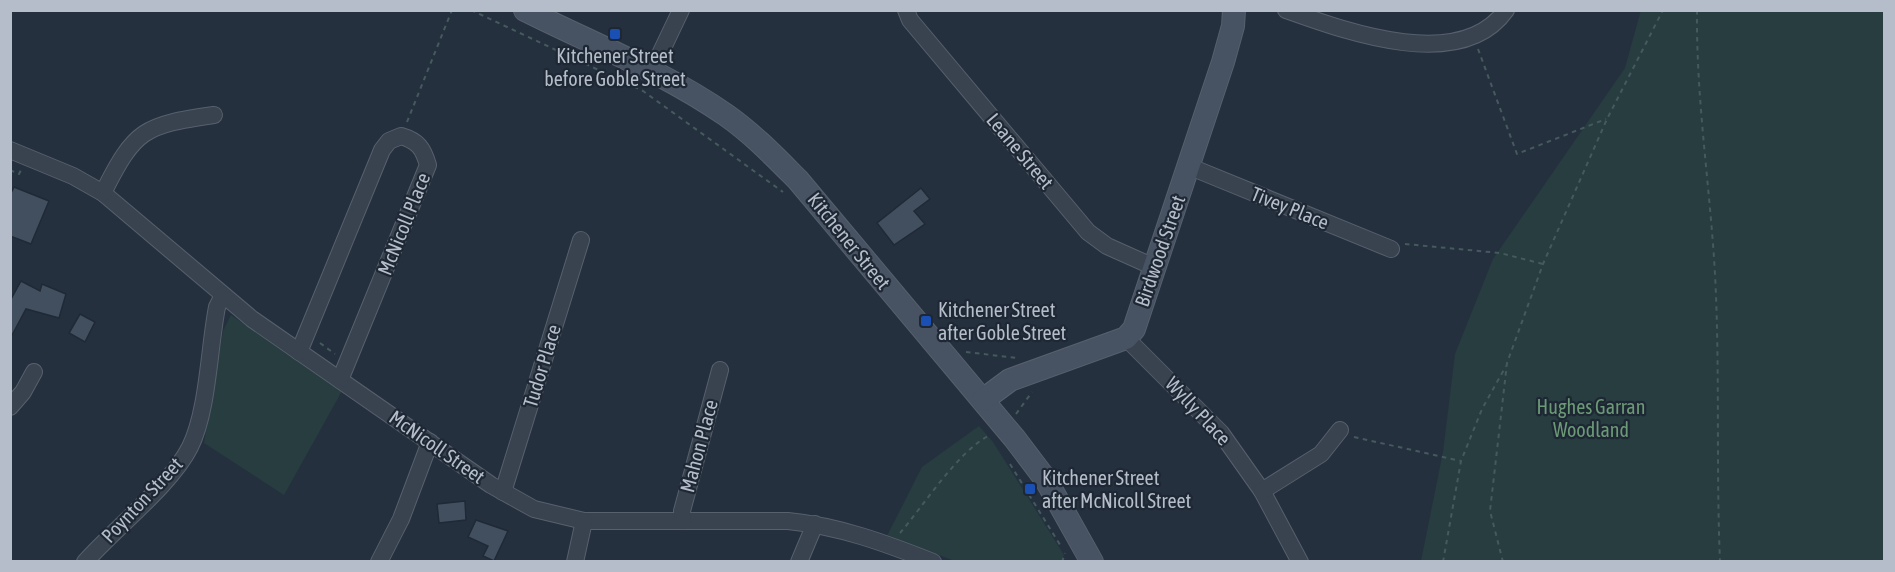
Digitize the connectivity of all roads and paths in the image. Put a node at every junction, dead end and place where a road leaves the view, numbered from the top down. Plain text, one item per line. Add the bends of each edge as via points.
1 (452, 10) edge
2 (471, 10) edge
3 (525, 10) edge
4 (681, 10) edge
5 (906, 10) edge
6 (1234, 10) edge
7 (1286, 10) edge
8 (1506, 10) edge
9 (1663, 10) edge
10 (1697, 10) edge
11 (1473, 35) junction
12 (652, 71) junction
13 (214, 115) dead end
14 (1607, 119) junction
15 (401, 136) junction
16 (10, 150) edge
17 (1188, 166) junction
18 (103, 193) junction
19 (784, 193) dead end
20 (581, 240) dead end
21 (1391, 249) joint
22 (1543, 264) junction
23 (1154, 267) junction
24 (223, 295) junction
25 (307, 334) junction
26 (1126, 338) junction
27 (300, 352) junction
28 (966, 352) dead end
29 (1026, 357) dead end
30 (347, 363) junction
31 (1508, 363) junction
32 (720, 370) dead end
33 (34, 372) dead end
34 (340, 380) junction
35 (983, 400) junction
36 (10, 407) edge
37 (1340, 430) joint
38 (990, 435) dead end
39 (429, 442) junction
40 (1461, 461) junction
41 (1009, 462) dead end
42 (1262, 491) junction
43 (503, 492) junction
44 (584, 521) junction
45 (683, 521) junction
46 (815, 524) junction
47 (892, 546) junction
48 (1086, 559) edge
49 (85, 561) edge
50 (379, 561) edge
51 (575, 561) edge
52 (799, 561) edge
53 (933, 561) edge
54 (1062, 561) edge
55 (1300, 561) edge
56 (1443, 561) edge
57 (1503, 561) edge
58 (1720, 561) edge

1 - 15 path
2 - 19 path via 642,91
3 - 12 street, Kitchener Street
4 - 12 street
5 - 23 street, Leane Street via 910,20 1088,232 1107,246
6 - 17 street, Birdwood Street via 1223,62
7 - 11 street via 1391,41 1452,42
8 - 11 street
9 - 14 path
10 - 58 path via 1699,93 1716,302
11 - 14 path via 1517,154
12 - 35 street, Kitchener Street via 726,115 771,152
13 - 18 street via 146,130 130,146
14 - 22 path
15 - 25 street via 388,141 382,150
15 - 30 street, McNicoll Place via 423,149 428,165
16 - 18 street, McNicoll Street via 74,176
17 - 21 street, Tivey Place
17 - 23 street, Birdwood Street
18 - 24 street, McNicoll Street
20 - 43 street, Tudor Place
21 - 22 path via 1406,243 1500,253
22 - 31 path
23 - 26 street, Birdwood Street via 1134,328
24 - 27 street, McNicoll Street
24 - 49 street, Poynton Street via 217,308 198,425 190,447 173,472
25 - 27 street
25 - 30 path
26 - 35 street via 1010,380
26 - 42 street, Wylly Place via 1213,424
27 - 34 street, McNicoll Street
28 - 29 path
30 - 34 street, McNicoll Place
31 - 40 path via 1482,409
31 - 57 path via 1490,511
32 - 45 street, Mahon Place via 682,511
33 - 36 street
34 - 39 street, McNicoll Street
35 - 48 street, Kitchener Street via 1046,480
37 - 40 path via 1360,440
37 - 42 street via 1321,454
38 - 47 path via 976,442
39 - 43 street, McNicoll Street
39 - 50 street via 401,519
40 - 56 path
41 - 54 path via 1065,553
42 - 55 street, Wylly Place
43 - 44 street, McNicoll Street via 534,509
44 - 45 street, McNicoll Street
44 - 51 street
45 - 46 street, McNicoll Street
46 - 47 street, McNicoll Street
46 - 52 street
47 - 53 street, McNicoll Street

